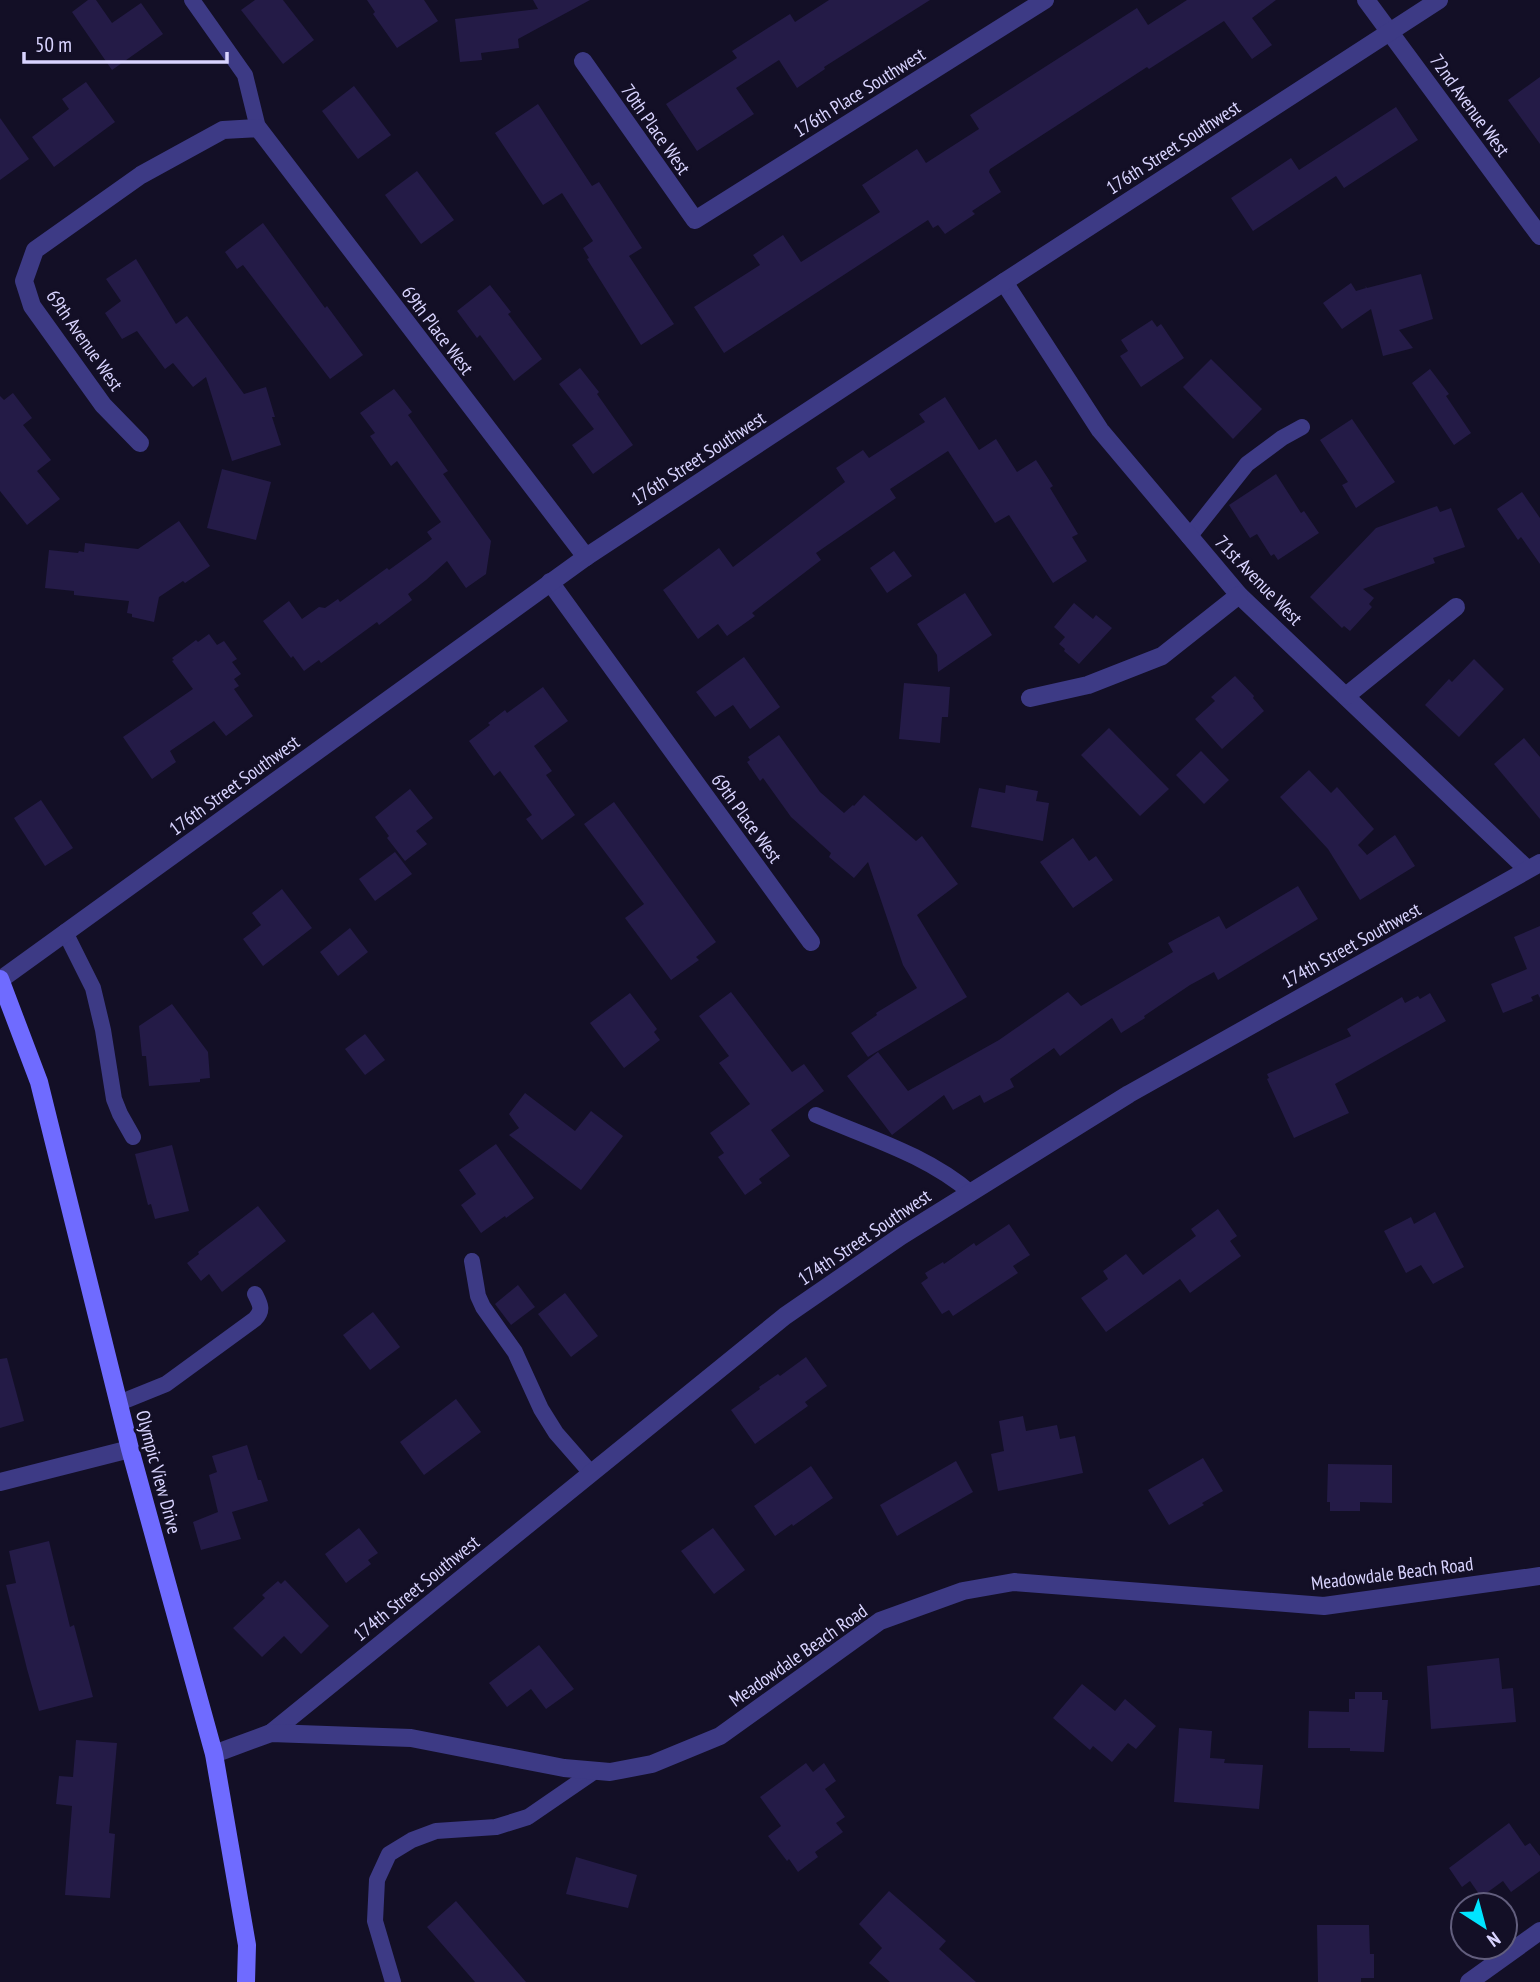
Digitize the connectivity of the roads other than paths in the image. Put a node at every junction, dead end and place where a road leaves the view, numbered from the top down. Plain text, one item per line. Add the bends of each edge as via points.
1 (192, 0) edge
2 (1045, 0) edge
3 (1366, 0) edge
4 (1439, 0) edge
5 (1389, 31) junction
6 (583, 61) dead end
7 (258, 128) junction
8 (695, 220) joint
9 (1540, 236) edge
10 (1004, 282) junction
11 (1302, 427) dead end
12 (140, 443) dead end
13 (1189, 537) junction
14 (586, 557) junction
15 (550, 582) junction
16 (1239, 595) junction
17 (1456, 607) dead end
18 (1346, 696) junction
19 (1030, 698) dead end
20 (1534, 866) edge
21 (65, 932) junction
22 (811, 942) dead end
23 (0, 979) edge
24 (816, 1115) dead end
25 (133, 1137) dead end
26 (971, 1193) junction
27 (472, 1261) dead end
28 (255, 1294) dead end
29 (119, 1403) junction
30 (130, 1449) junction
31 (591, 1473) junction
32 (0, 1482) edge
33 (1540, 1576) edge
34 (271, 1733) junction
35 (215, 1754) junction
36 (595, 1771) junction
37 (1540, 1931) edge
38 (1476, 1980) edge
39 (246, 1982) edge
40 (393, 1982) edge

1 - 7 lane via 245,75
2 - 8 street, 176th Place Southwest
3 - 5 street, 72nd Avenue West
4 - 5 street, 176th Street Southwest
5 - 9 street, 72nd Avenue West
5 - 10 street, 176th Street Southwest
6 - 8 street, 70th Place West
7 - 12 street, 69th Avenue West via 223,130 141,175 35,250 24,281 32,306 103,405
7 - 14 street, 69th Place West
10 - 13 street, 71st Avenue West via 1100,430
10 - 14 street, 176th Street Southwest
11 - 13 lane via 1247,464
13 - 16 street, 71st Avenue West
14 - 15 street, 176th Street Southwest
15 - 21 street, 176th Street Southwest
15 - 22 street, 69th Place West
16 - 18 street, 71st Avenue West
16 - 19 street via 1162,656 1088,685
17 - 18 street
18 - 20 street, 71st Avenue West
20 - 26 street, 174th Street Southwest via 1129,1094
21 - 23 street, 176th Street Southwest
21 - 25 lane via 93,988 114,1099
23 - 29 main road, Olympic View Drive via 38,1082
24 - 26 lane via 934,1166
26 - 31 street, 174th Street Southwest via 785,1316
27 - 31 lane via 483,1307 516,1352 556,1433
28 - 29 lane via 261,1308 255,1319 166,1384
29 - 30 main road, Olympic View Drive
30 - 32 street
30 - 35 main road, Olympic View Drive
31 - 34 street, 174th Street Southwest
33 - 36 street, Meadowdale Beach Road via 1324,1606 1014,1582 963,1591 880,1621 720,1736 652,1764
34 - 35 street, Meadowdale Beach Road
34 - 36 street, Meadowdale Beach Road via 411,1738
35 - 39 main road, Olympic View Drive via 247,1945
36 - 40 lane via 528,1817 496,1827 436,1831 389,1854 377,1880 375,1921
37 - 38 street

